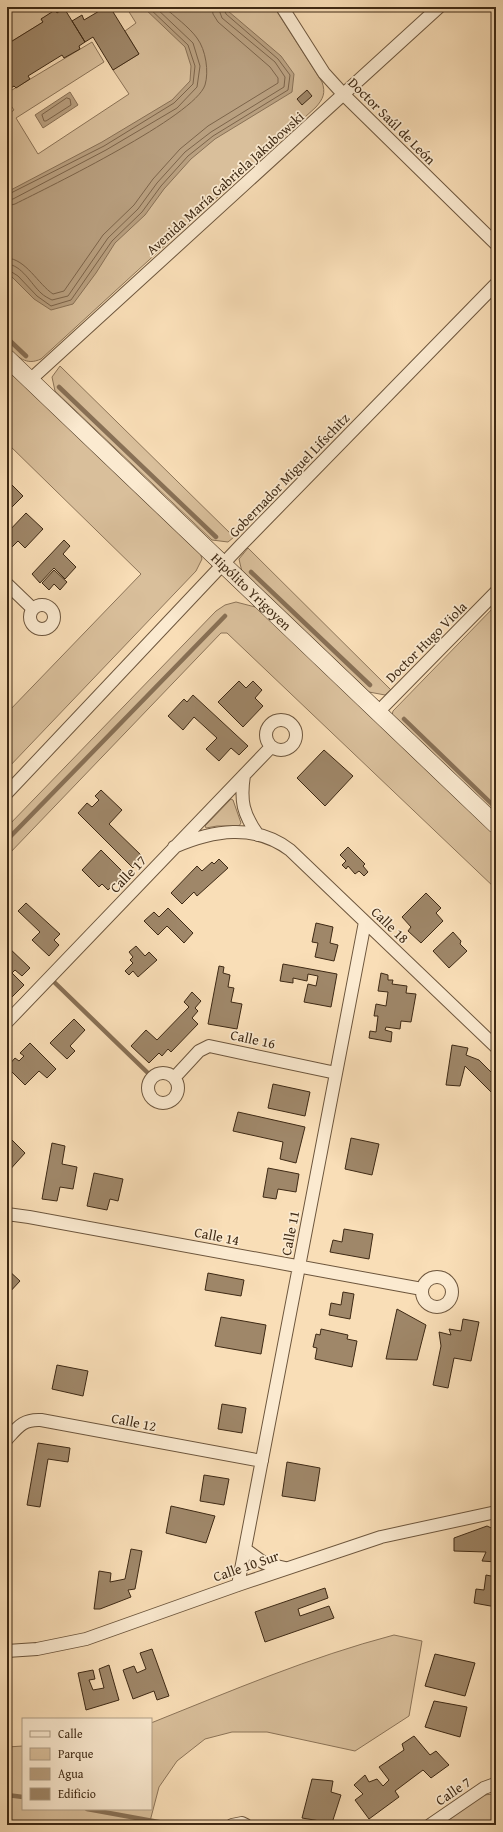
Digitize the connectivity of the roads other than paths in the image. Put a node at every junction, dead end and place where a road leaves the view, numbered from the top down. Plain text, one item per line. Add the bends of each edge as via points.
1 (282, 7) edge
2 (439, 7) edge
3 (344, 95) junction
4 (496, 244) edge
5 (496, 284) edge
6 (7, 358) edge
7 (30, 380) junction
8 (223, 564) junction
9 (7, 584) edge
10 (496, 592) edge
11 (33, 610) dead end
12 (378, 712) junction
13 (271, 747) dead end
14 (244, 775) junction
15 (7, 793) edge
16 (496, 825) edge
17 (258, 834) junction
18 (174, 848) junction
19 (365, 922) junction
20 (7, 1022) edge
21 (496, 1047) edge
22 (336, 1073) junction
23 (175, 1077) dead end
24 (7, 1214) edge
25 (299, 1267) junction
26 (422, 1289) dead end
27 (7, 1439) edge
28 (262, 1461) junction
29 (496, 1512) edge
30 (245, 1549) junction
31 (287, 1568) junction
32 (238, 1585) junction
33 (7, 1651) edge
34 (496, 1782) edge
35 (232, 1825) edge
36 (246, 1825) edge
37 (430, 1825) edge

1 - 3 street, Doctor Saúl de León via 324,73
2 - 3 street, Avenida María Gabriela Jakubowski
3 - 4 street, Doctor Saúl de León
3 - 7 street, Avenida María Gabriela Jakubowski
5 - 8 street, Gobernador Miguel Lifschitz
6 - 7 main road, Hipólito Yrigoyen
7 - 8 main road, Hipólito Yrigoyen
8 - 12 main road, Hipólito Yrigoyen
8 - 15 street, Gobernador Miguel Lifschitz
9 - 11 street
10 - 12 street, Doctor Hugo Viola
12 - 16 main road, Hipólito Yrigoyen
13 - 14 street, Calle 17
14 - 17 street via 243,807 249,822
14 - 18 street, Calle 17
17 - 18 street, Calle 18 via 215,833 194,838
17 - 19 street, Calle 18 via 277,841 290,850
18 - 20 street, Calle 17
19 - 21 street, Calle 18
19 - 22 street, Calle 11
22 - 23 street, Calle 16 via 209,1046 199,1051
22 - 25 street, Calle 11
24 - 25 street, Calle 14
25 - 26 street, Calle 14
25 - 28 street, Calle 11
27 - 28 street, Calle 12 via 20,1425 31,1419
28 - 30 street, Calle 11
29 - 31 street, Calle 10 Sur via 381,1537
30 - 31 street via 264,1563
30 - 32 street, Calle 11
31 - 32 street, Calle 10 Sur
32 - 33 street, Calle 10 Sur via 86,1639 36,1649
34 - 37 street, Calle 7
35 - 36 street

